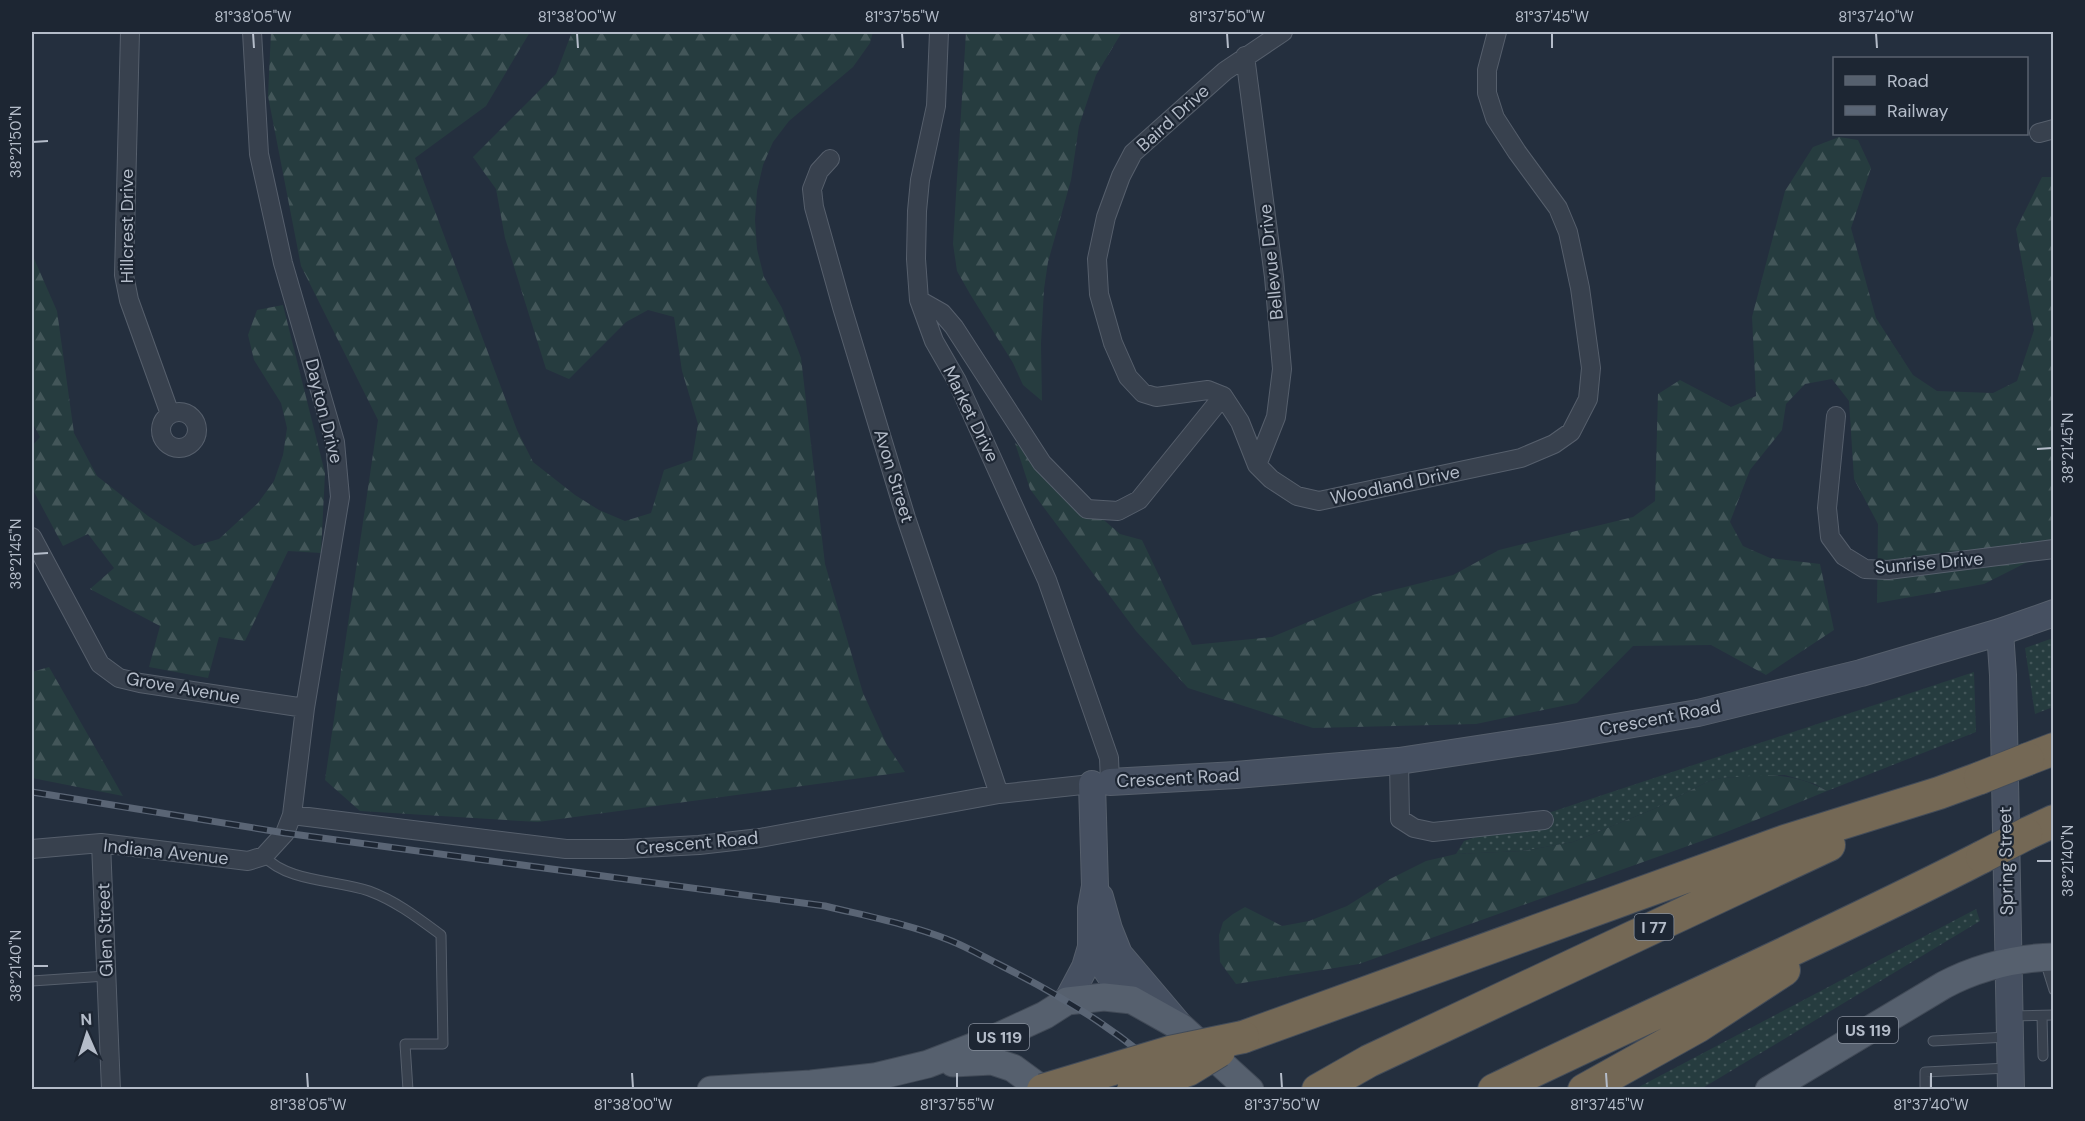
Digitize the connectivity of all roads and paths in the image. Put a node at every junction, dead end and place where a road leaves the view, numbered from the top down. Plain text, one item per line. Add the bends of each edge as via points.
1 (130, 32) edge
2 (252, 32) edge
3 (939, 32) edge
4 (1283, 32) edge
5 (1497, 32) edge
6 (1245, 56) junction
7 (830, 159) dead end
8 (919, 300) junction
9 (1223, 396) junction
10 (170, 414) dead end
11 (1836, 416) dead end
12 (1257, 465) junction
13 (32, 537) edge
14 (2054, 549) edge
15 (2054, 614) edge
16 (2000, 632) junction
17 (305, 708) junction
18 (2041, 754) edge
19 (1399, 761) junction
20 (1101, 783) junction
21 (1939, 793) junction
22 (999, 794) junction
23 (292, 815) junction
24 (1544, 820) dead end
25 (2040, 828) edge
26 (101, 843) junction
27 (32, 849) edge
28 (264, 856) junction
29 (1095, 886) junction
30 (1870, 914) junction
31 (1091, 947) junction
32 (2049, 957) edge
33 (2008, 962) junction
34 (106, 976) junction
35 (32, 981) edge
36 (2054, 990) edge
37 (1132, 1000) junction
38 (1067, 1001) junction
39 (2054, 1015) edge
40 (2042, 1016) junction
41 (2010, 1026) junction
42 (1182, 1028) junction
43 (1243, 1037) junction
44 (1933, 1041) dead end
45 (2043, 1056) dead end
46 (928, 1064) junction
47 (2011, 1079) edge
48 (111, 1089) edge
49 (408, 1089) edge
50 (711, 1089) edge
51 (1043, 1089) edge
52 (1133, 1089) edge
53 (1250, 1089) edge
54 (1318, 1089) edge
55 (1494, 1089) edge
56 (1584, 1089) edge
57 (1771, 1089) edge
58 (1924, 1089) edge

1 - 10 street, Hillcrest Drive via 124,275 129,300
2 - 17 street, Dayton Drive via 259,154 283,263 332,431 339,473 340,497
3 - 8 street, Market Drive via 936,106 917,211
4 - 6 street, Baird Drive
5 - 12 street, Woodland Drive via 1487,70 1495,118 1558,208 1568,232 1580,288 1591,368 1588,399 1571,432 1521,458 1319,501 1297,496
6 - 9 street, Baird Drive via 1133,153 1106,217 1097,259 1099,294 1128,377 1143,393 1156,397 1208,390
6 - 12 street, Bellevue Drive via 1282,369 1276,417
7 - 22 street, Avon Street via 819,171 812,189 814,207 906,518
8 - 9 street via 942,313 954,327 1042,463 1087,508 1118,511 1139,500
8 - 20 street, Market Drive via 934,341 957,381 1047,580 1109,758
9 - 12 street, Woodland Drive via 1240,422
11 - 14 street, Sunrise Drive via 1827,508 1830,537 1844,556 1865,569 1888,570
13 - 17 street, Grove Avenue via 100,664 119,678
15 - 16 street, Crescent Road
16 - 19 street, Crescent Road via 1861,673 1698,713
16 - 33 street, Spring Street
17 - 23 street, Dayton Drive
18 - 21 highway, I 77, bridge
19 - 20 street, Crescent Road
19 - 24 street via 1400,819 1414,828 1433,832
20 - 22 street, Crescent Road
20 - 29 street, Market Drive
21 - 43 highway via 1785,841
21 - 54 highway, I 77 via 1369,1061
22 - 23 street, Crescent Road via 760,838 624,849 566,849
23 - 28 street, Dayton Drive via 285,833
25 - 30 highway, bridge
26 - 27 street, Indiana Avenue
26 - 28 street, Indiana Avenue via 248,861
26 - 34 street, Glen Street
28 - 49 lane via 280,870 369,891 400,905 441,935 443,1044 405,1044
29 - 31 street
29 - 42 street via 1119,954
30 - 55 highway
30 - 56 highway via 1697,1027
31 - 37 street
31 - 38 street
32 - 33 main road, US 119
32 - 36 lane
33 - 41 street, Spring Street
33 - 57 main road, US 119 via 1969,972 1944,985
34 - 35 lane
34 - 48 street, Glen Street
37 - 38 main road, US 119 via 1104,997
37 - 42 main road, US 119
38 - 46 main road, US 119 via 993,1039
39 - 40 lane
40 - 41 lane
40 - 45 lane
41 - 44 lane
41 - 47 street, Spring Street
42 - 53 main road, US 119
43 - 51 highway, bridge via 1170,1052
43 - 52 highway, bridge via 1188,1070
46 - 50 main road, US 119 via 874,1077
46 - 51 main road via 992,1061 1013,1068
47 - 58 lane via 1924,1072

